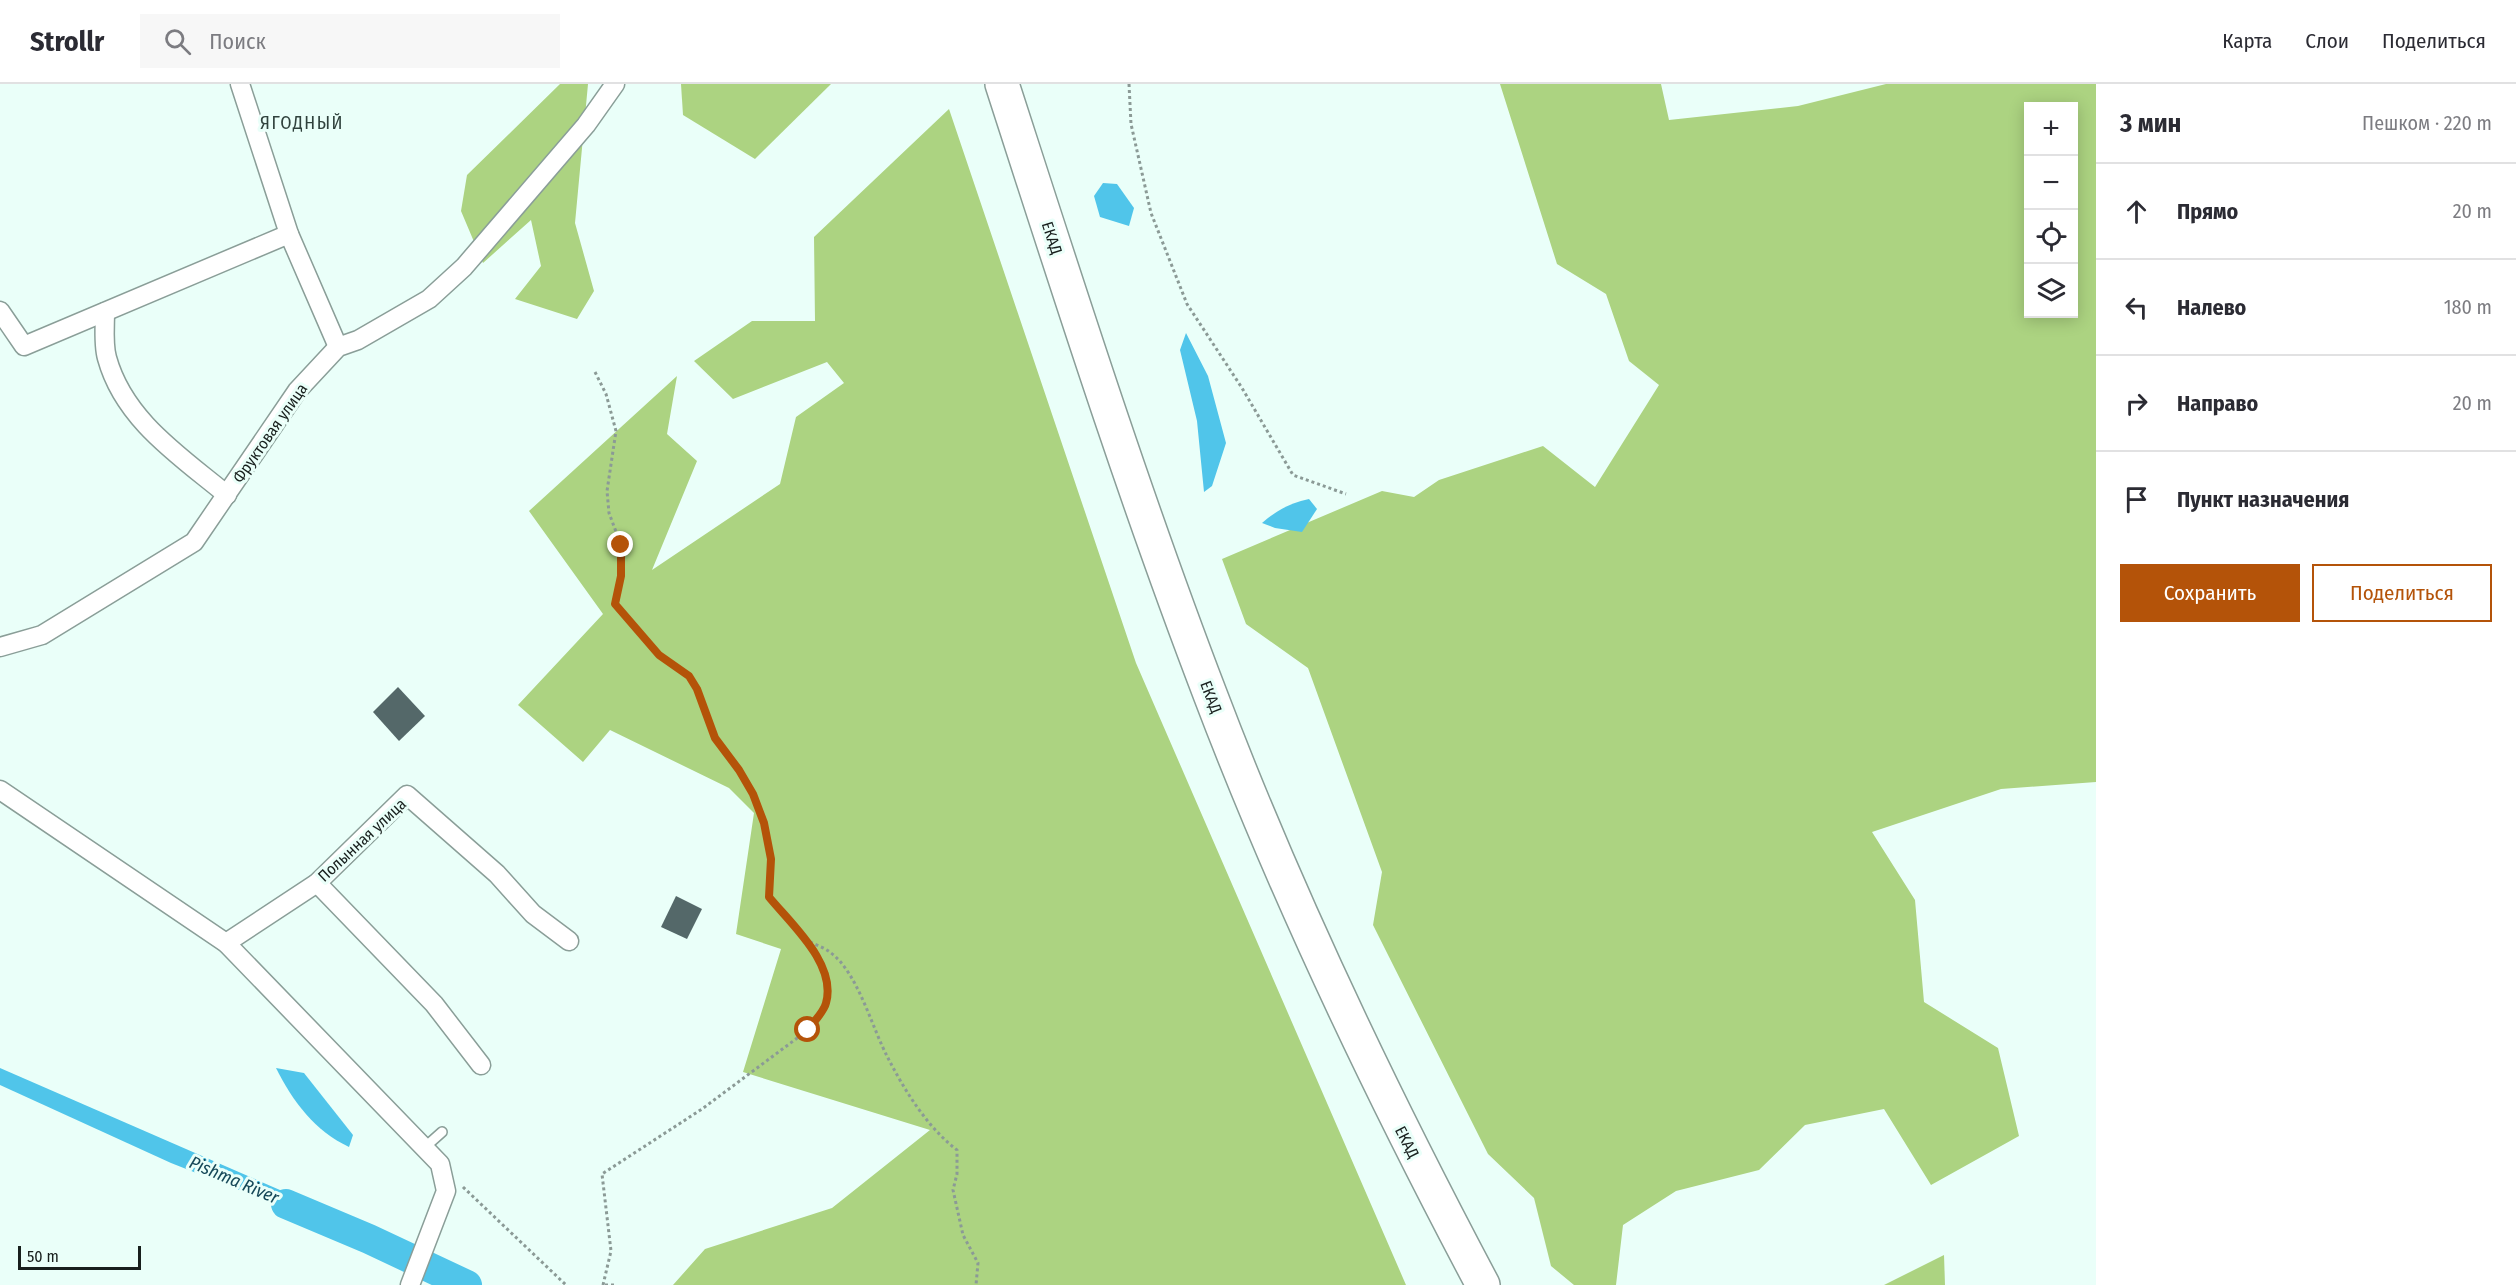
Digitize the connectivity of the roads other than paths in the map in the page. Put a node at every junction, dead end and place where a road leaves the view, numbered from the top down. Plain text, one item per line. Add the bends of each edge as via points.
1 (240, 84) edge
2 (615, 84) edge
3 (1002, 84) edge
4 (289, 234) junction
5 (0, 312) edge
6 (105, 312) junction
7 (338, 347) junction
8 (227, 495) junction
9 (0, 647) edge
10 (0, 790) edge
11 (317, 883) junction
12 (569, 941) dead end
13 (226, 943) junction
14 (481, 1065) dead end
15 (442, 1132) dead end
16 (424, 1148) junction
17 (410, 1285) edge
18 (1483, 1285) edge

1 - 4 street
2 - 7 street, Фруктовая улица via 586,124 464,267 429,299 358,340
3 - 18 highway, ЕКАД via 1114,431 1211,697 1322,964 1408,1143
4 - 6 street
4 - 7 street
5 - 6 street via 24,346
6 - 8 street via 106,356 118,388 144,425
7 - 8 street, Фруктовая улица via 297,391
8 - 9 street, Фруктовая улица via 194,542 42,635
10 - 13 street
11 - 12 street, Полынная улица via 407,795 497,874 532,914
11 - 13 street, Полынная улица
11 - 14 street via 434,1004
13 - 16 street
15 - 16 lane
16 - 17 street via 440,1164 446,1191

